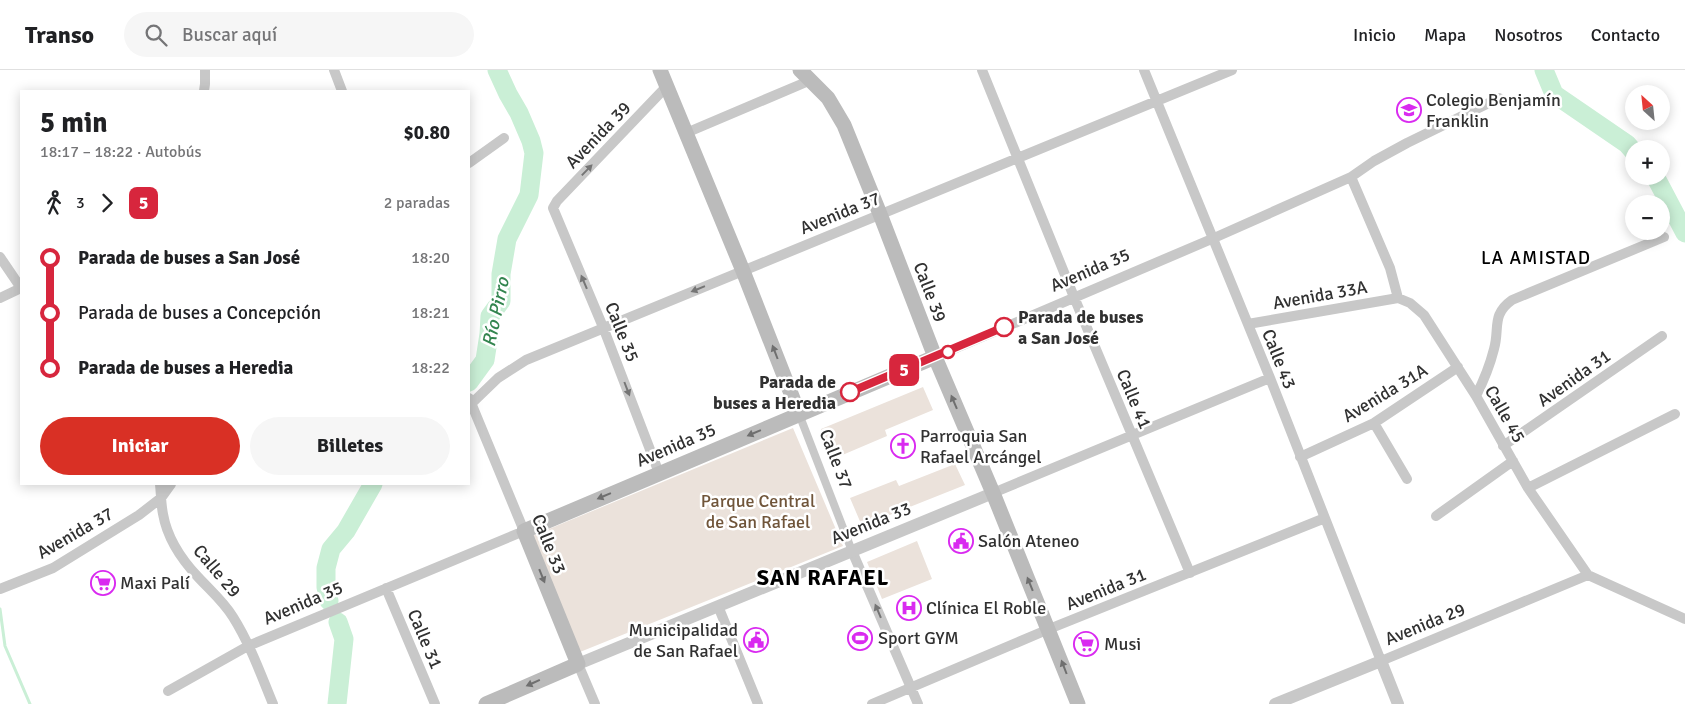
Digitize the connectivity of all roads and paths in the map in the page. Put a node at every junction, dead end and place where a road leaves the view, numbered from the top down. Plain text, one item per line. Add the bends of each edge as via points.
1 (205, 70) edge
2 (334, 70) edge
3 (660, 70) edge
4 (982, 70) edge
5 (1144, 70) edge
6 (1228, 71) edge
7 (805, 75) edge
8 (666, 87) junction
9 (204, 90) edge
10 (342, 90) edge
11 (1499, 98) dead end
12 (1157, 101) junction
13 (686, 133) junction
14 (504, 138) dead end
15 (1017, 158) junction
16 (470, 162) edge
17 (1351, 177) junction
18 (554, 205) joint
19 (880, 214) junction
20 (1214, 238) junction
21 (1657, 240) edge
22 (0, 257) edge
23 (743, 271) junction
24 (20, 287) edge
25 (20, 288) edge
26 (1074, 297) junction
27 (0, 298) edge
28 (1398, 298) junction
29 (1248, 324) junction
30 (604, 327) junction
31 (1662, 336) dead end
32 (935, 357) junction
33 (1458, 367) junction
34 (1270, 378) junction
35 (1476, 396) junction
36 (470, 401) edge
37 (799, 414) junction
38 (1675, 414) dead end
39 (1374, 423) junction
40 (1132, 435) junction
41 (1503, 446) junction
42 (1300, 457) junction
43 (1513, 461) junction
44 (659, 473) junction
45 (1407, 479) dead end
46 (160, 485) edge
47 (170, 485) edge
48 (1528, 488) junction
49 (993, 493) junction
50 (161, 498) junction
51 (1436, 516) dead end
52 (1325, 518) junction
53 (524, 531) junction
54 (852, 551) junction
55 (1190, 573) junction
56 (1588, 575) junction
57 (386, 588) junction
58 (0, 589) edge
59 (718, 606) junction
60 (1685, 619) edge
61 (1049, 629) junction
62 (248, 646) junction
63 (1381, 661) junction
64 (578, 664) junction
65 (911, 688) junction
66 (168, 691) dead end
67 (273, 704) edge
68 (435, 704) edge
69 (486, 704) edge
70 (595, 704) edge
71 (758, 704) edge
72 (872, 704) edge
73 (918, 704) edge
74 (1078, 704) edge
75 (1275, 704) edge
76 (1398, 704) edge

1 - 9 street
2 - 10 street
3 - 8 main road, Calle 37
4 - 15 street, Calle 41
5 - 12 street, Calle 43
6 - 12 street, Avenida 37
7 - 13 street
7 - 19 main road, Calle 39 via 837,111
8 - 13 main road, Calle 37
18 -> 8 street, Avenida 39
11 - 17 street, Avenida 35 via 1407,143
12 - 15 street, Avenida 37
12 - 20 street, Calle 43
13 - 23 main road, Calle 37
14 - 16 street
15 - 19 street, Avenida 37
15 - 26 street, Calle 41
17 - 20 street, Avenida 35
17 - 28 street via 1390,268
30 -> 18 street, Calle 35
19 - 23 street, Avenida 37
19 - 32 main road, Calle 39
20 - 26 street, Avenida 35
20 - 29 street, Calle 43
21 - 35 street via 1512,300 1505,306 1499,313 1487,374
22 - 24 street
23 -> 30 street, Avenida 37
37 -> 23 main road, Calle 37
25 - 27 street
26 - 32 street, Avenida 35
26 - 40 street, Calle 41
28 - 29 street, Avenida 33A
28 - 33 street, Calle 45 via 1424,314
29 - 34 street, Calle 43
30 - 36 street, Avenida 37 via 513,366
30 -> 44 street, Calle 35
31 - 41 street, Avenida 31
32 - 37 main road, Avenida 35
49 -> 32 main road, Calle 39
33 - 35 street, Calle 45
33 - 39 street, Avenida 31A
34 - 40 street, Avenida 33
34 - 42 street, Calle 43
35 - 41 street, Calle 45
36 - 53 street, Calle 33
37 -> 44 main road, Avenida 35
37 - 54 street, Calle 37
38 - 48 street
39 - 42 street, Avenida 31A
39 - 45 street
40 - 49 street, Avenida 33
40 - 55 street, Calle 41
41 - 43 street, Calle 45
42 - 52 street, Calle 43
43 - 48 street, Calle 45
43 - 51 street
44 -> 53 main road, Avenida 35
46 - 50 street, Calle 29
47 - 50 street, Avenida 37
48 - 56 street, Calle 45
49 - 54 street, Avenida 33
61 -> 49 main road, Calle 39
50 - 58 street, Avenida 37 via 53,568
50 - 62 street, Calle 29 via 168,533 182,558 224,604
52 - 55 street, Avenida 31
52 - 63 street, Calle 43
53 - 57 street, Avenida 35
53 -> 64 main road, Calle 33
54 - 59 street, Avenida 33
65 -> 54 street, Calle 37
55 - 61 street, Avenida 31
56 - 60 street
56 - 63 street, Avenida 29
57 - 62 street, Avenida 35
57 - 68 street, Calle 31
59 - 64 street, Avenida 33
59 - 71 street
61 - 65 street, Avenida 31
74 -> 61 main road, Calle 39
62 - 66 street, Avenida 35
62 - 67 street, Calle 29
63 - 75 street, Avenida 29
63 - 76 street
64 -> 69 main road, Avenida 33
64 - 70 street, Calle 33
65 - 72 street, Avenida 31
65 - 73 street, Calle 37

